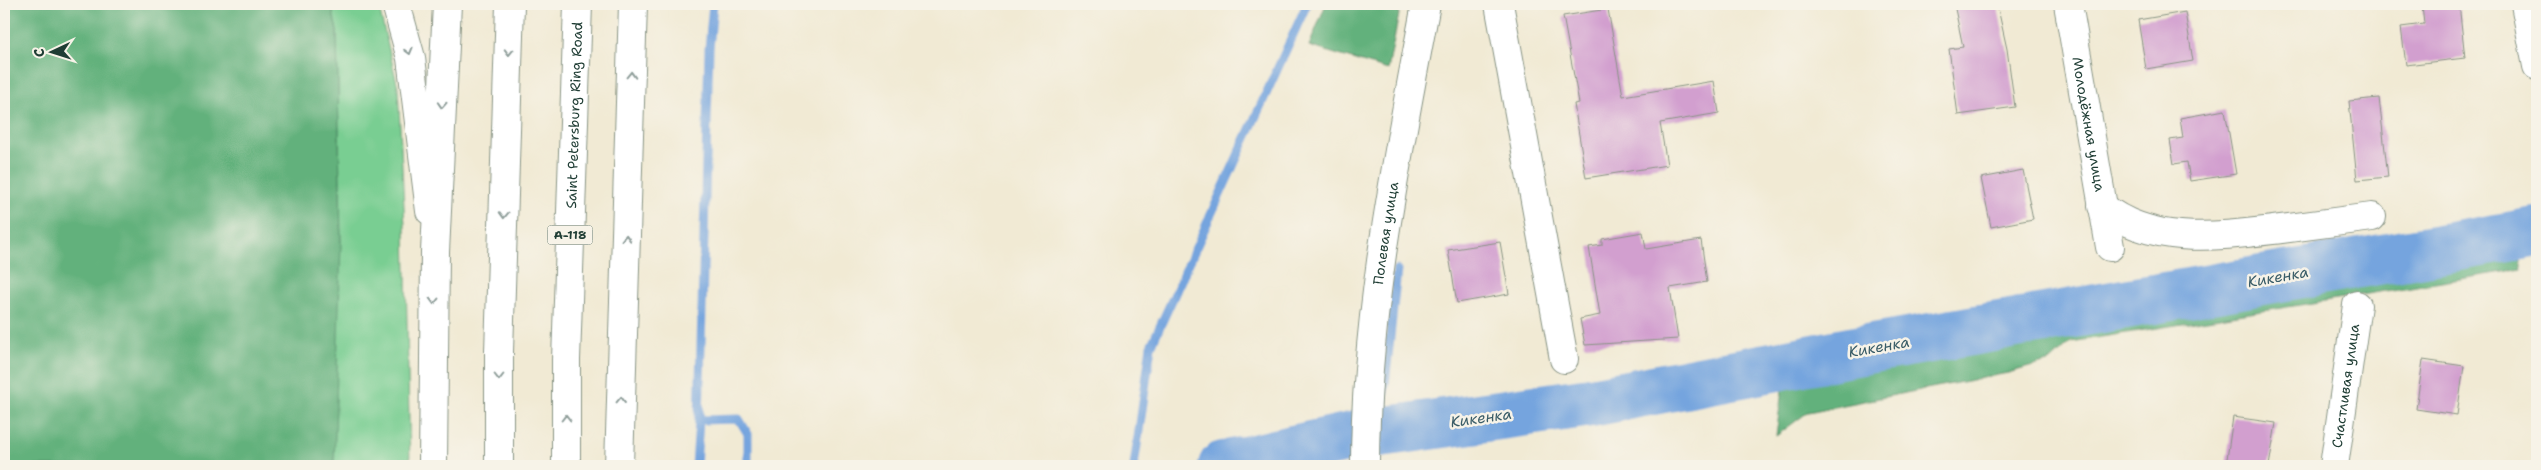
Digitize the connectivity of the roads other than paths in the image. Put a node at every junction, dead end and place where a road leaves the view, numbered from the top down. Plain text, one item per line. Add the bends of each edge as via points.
1 (396, 4) edge
2 (447, 4) edge
3 (510, 4) edge
4 (578, 4) edge
5 (1426, 4) edge
6 (1498, 4) edge
7 (2068, 4) edge
8 (2526, 4) edge
9 (634, 6) edge
10 (2537, 66) edge
11 (2102, 206) junction
12 (2372, 217) dead end
13 (2110, 247) dead end
14 (435, 252) junction
15 (2357, 305) dead end
16 (1564, 359) dead end
17 (1373, 463) edge
18 (433, 466) edge
19 (499, 466) edge
20 (566, 466) edge
21 (619, 466) edge
22 (2334, 466) edge

1 -> 14 main road via 412,58
2 -> 14 main road
3 -> 19 main road via 499,352
20 -> 4 main road, Saint Petersburg Ring Road / А-118 via 566,360
5 - 17 main road, Полевая улица via 1381,267 1367,408
6 - 16 main road
7 - 11 main road, Молодёжная улица
8 - 10 main road
21 -> 9 main road
11 - 12 main road via 2113,216 2152,231 2195,236 2233,235
11 - 13 main road, Молодёжная улица
14 -> 18 main road
15 - 22 main road, Счастливая улица

